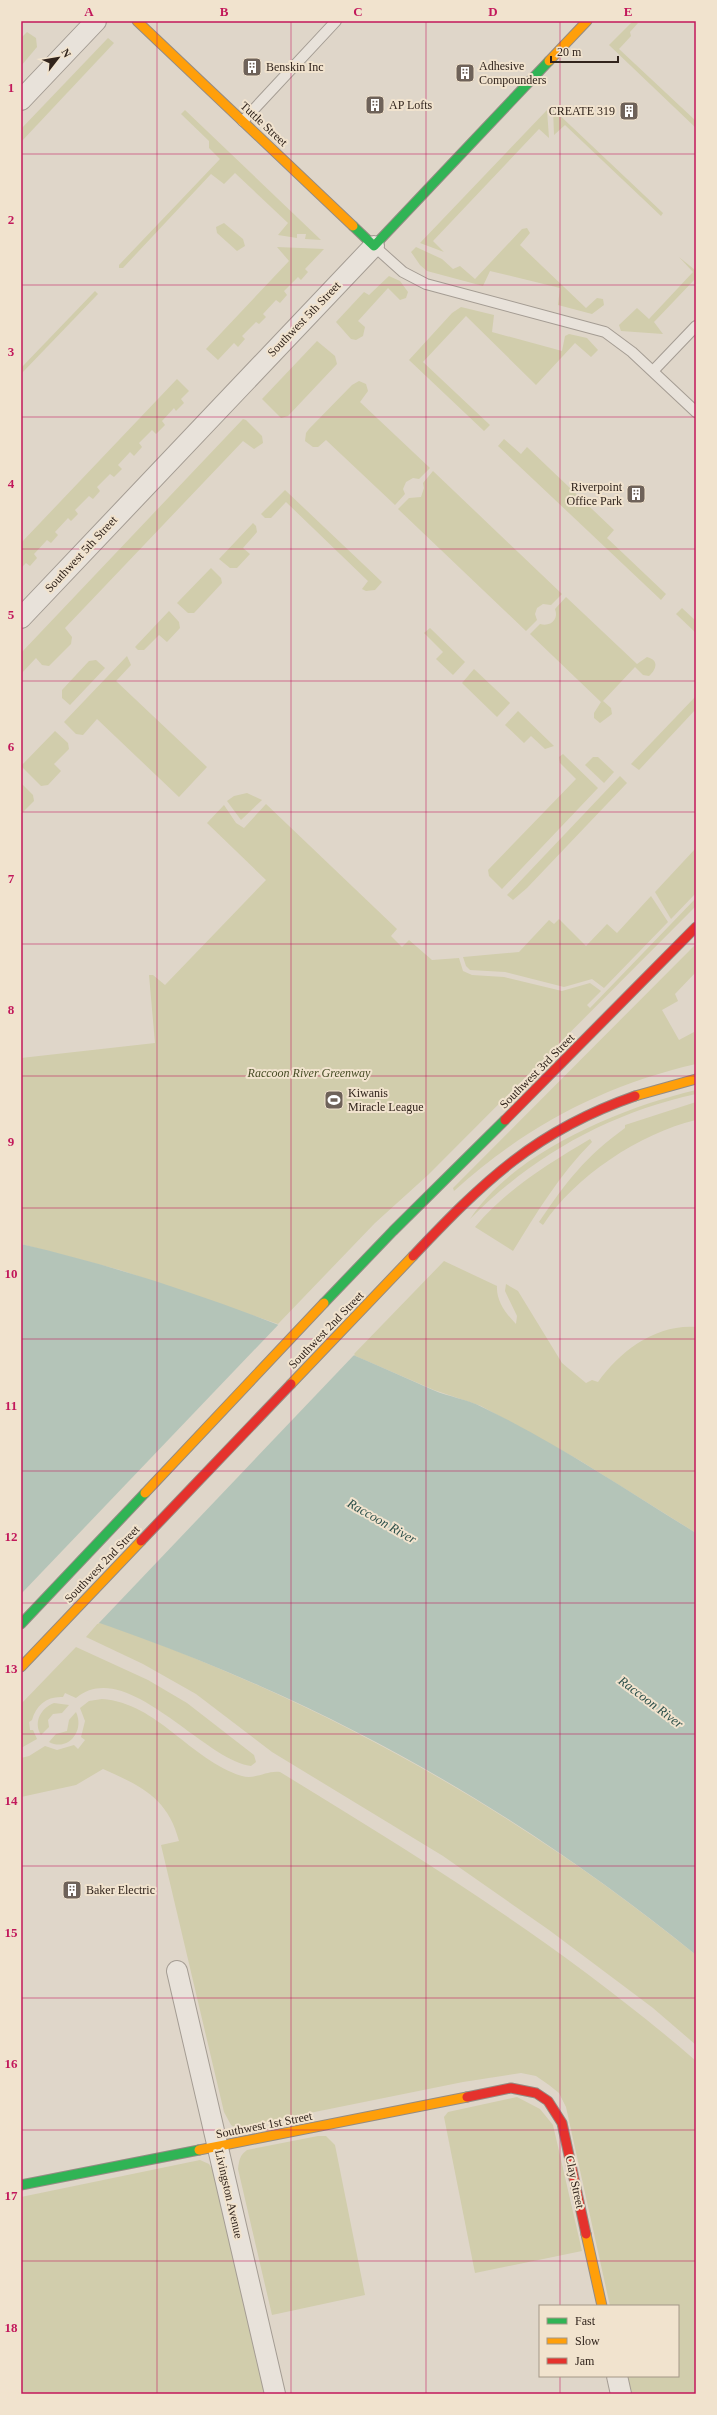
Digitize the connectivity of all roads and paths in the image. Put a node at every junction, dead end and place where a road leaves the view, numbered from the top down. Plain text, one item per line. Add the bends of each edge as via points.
1 (96, 21) edge
2 (137, 21) edge
3 (336, 21) edge
4 (587, 21) edge
5 (21, 100) edge
6 (243, 121) junction
7 (374, 246) junction
8 (696, 326) edge
9 (653, 371) junction
10 (696, 412) edge
11 (21, 618) edge
12 (696, 927) edge
13 (696, 1079) edge
14 (393, 1231) joint
15 (21, 1624) edge
16 (21, 1667) edge
17 (177, 1971) dead end
18 (511, 2088) joint
19 (218, 2146) junction
20 (21, 2185) edge
21 (602, 2305) edge
22 (617, 2377) edge
23 (275, 2394) edge
24 (621, 2394) edge

1 - 5 street
2 - 6 main road, Tuttle Street
3 - 6 lane
4 - 7 main road, Southwest 5th Street
6 - 7 main road, Tuttle Street
7 - 9 lane via 404,272 426,284 605,332 617,338
7 - 11 street, Southwest 5th Street
8 - 9 lane
9 - 10 lane
12 - 14 main road, Southwest 3rd Street
13 - 16 main road, Southwest 2nd Street via 661,1087 618,1102 541,1140 507,1164 475,1192 424,1244
14 - 15 main road, Southwest 2nd Street
17 - 19 street, Livingston Avenue
18 - 19 main road, Southwest 1st Street
18 - 21 main road, Clay Street via 534,2091 545,2098 562,2123
19 - 20 main road, Southwest 1st Street
19 - 23 street, Livingston Avenue
22 - 24 street

